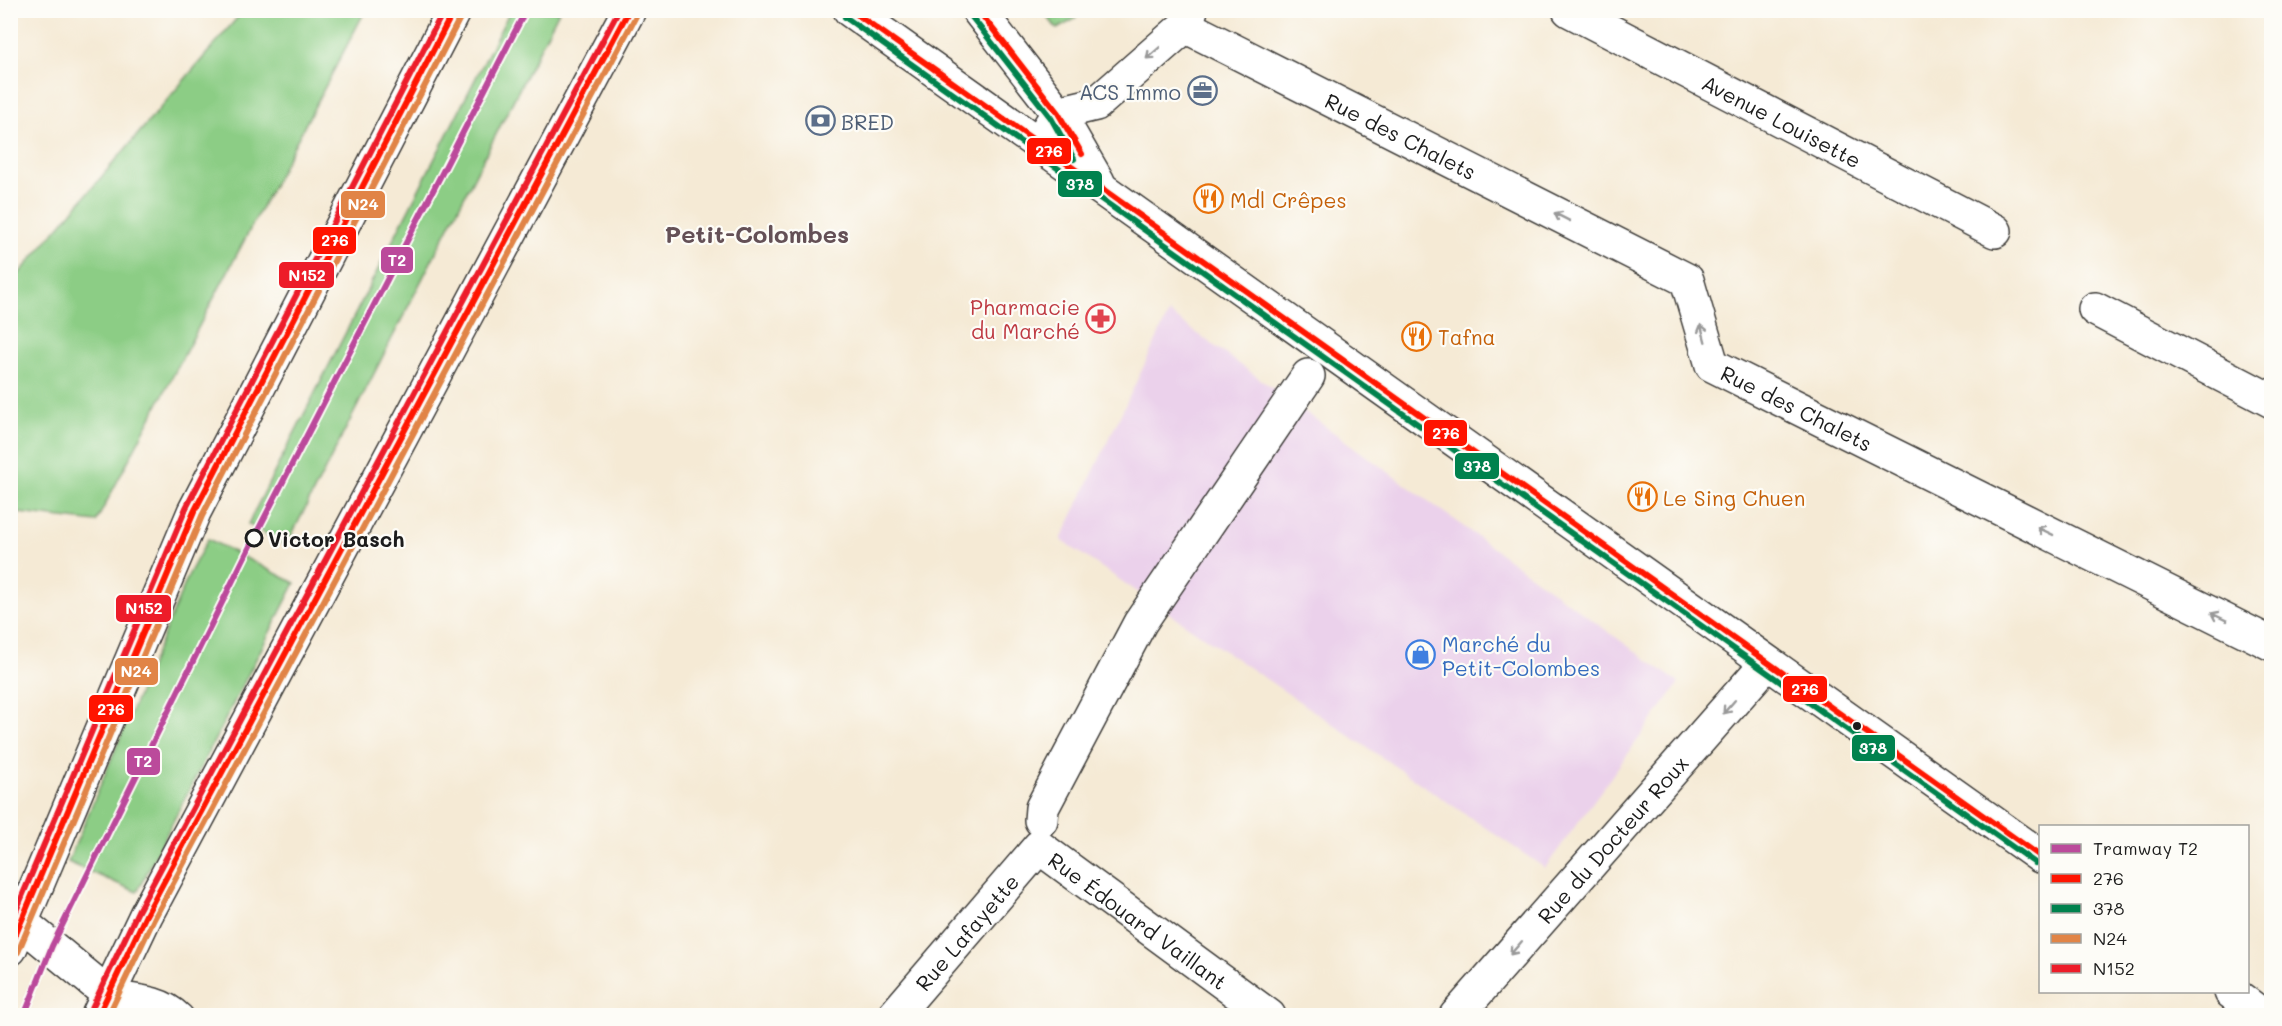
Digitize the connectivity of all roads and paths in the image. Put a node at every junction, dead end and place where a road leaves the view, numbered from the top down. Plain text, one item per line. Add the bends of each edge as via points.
1 (454, 10) edge
2 (629, 10) edge
3 (850, 10) edge
4 (978, 10) edge
5 (1569, 10) edge
6 (1188, 18) edge
7 (1058, 113) junction
8 (1039, 145) junction
9 (1103, 191) junction
10 (1995, 231) dead end
11 (2095, 309) dead end
12 (1308, 376) dead end
13 (2271, 401) edge
14 (2271, 644) edge
15 (1767, 663) junction
16 (1040, 834) junction
17 (2039, 855) edge
18 (14, 930) edge
19 (2232, 993) edge
20 (2271, 998) edge
21 (103, 1004) edge
22 (136, 1016) edge
23 (181, 1016) edge
24 (894, 1016) edge
25 (1269, 1016) edge
26 (1456, 1016) edge
27 (2264, 1016) edge

1 - 18 main road via 194,512
2 - 21 main road via 146,915
3 - 8 main road
4 - 7 main road
5 - 10 main road, Avenue Louisette
6 -> 7 main road via 1096,104
14 -> 6 main road, Rue des Chalets via 1712,365 1687,280
7 - 8 main road
7 - 9 main road
8 - 9 main road
9 - 15 main road
11 - 13 main road
12 - 16 main road via 1140,623 1041,808
15 - 17 main road
15 -> 26 main road, Rue du Docteur Roux
16 - 24 main road, Rue Lafayette
16 - 25 main road, Rue Édouard Vaillant
18 - 21 main road
19 - 27 main road
20 - 27 main road
21 - 22 main road
21 - 23 lane via 156,999

